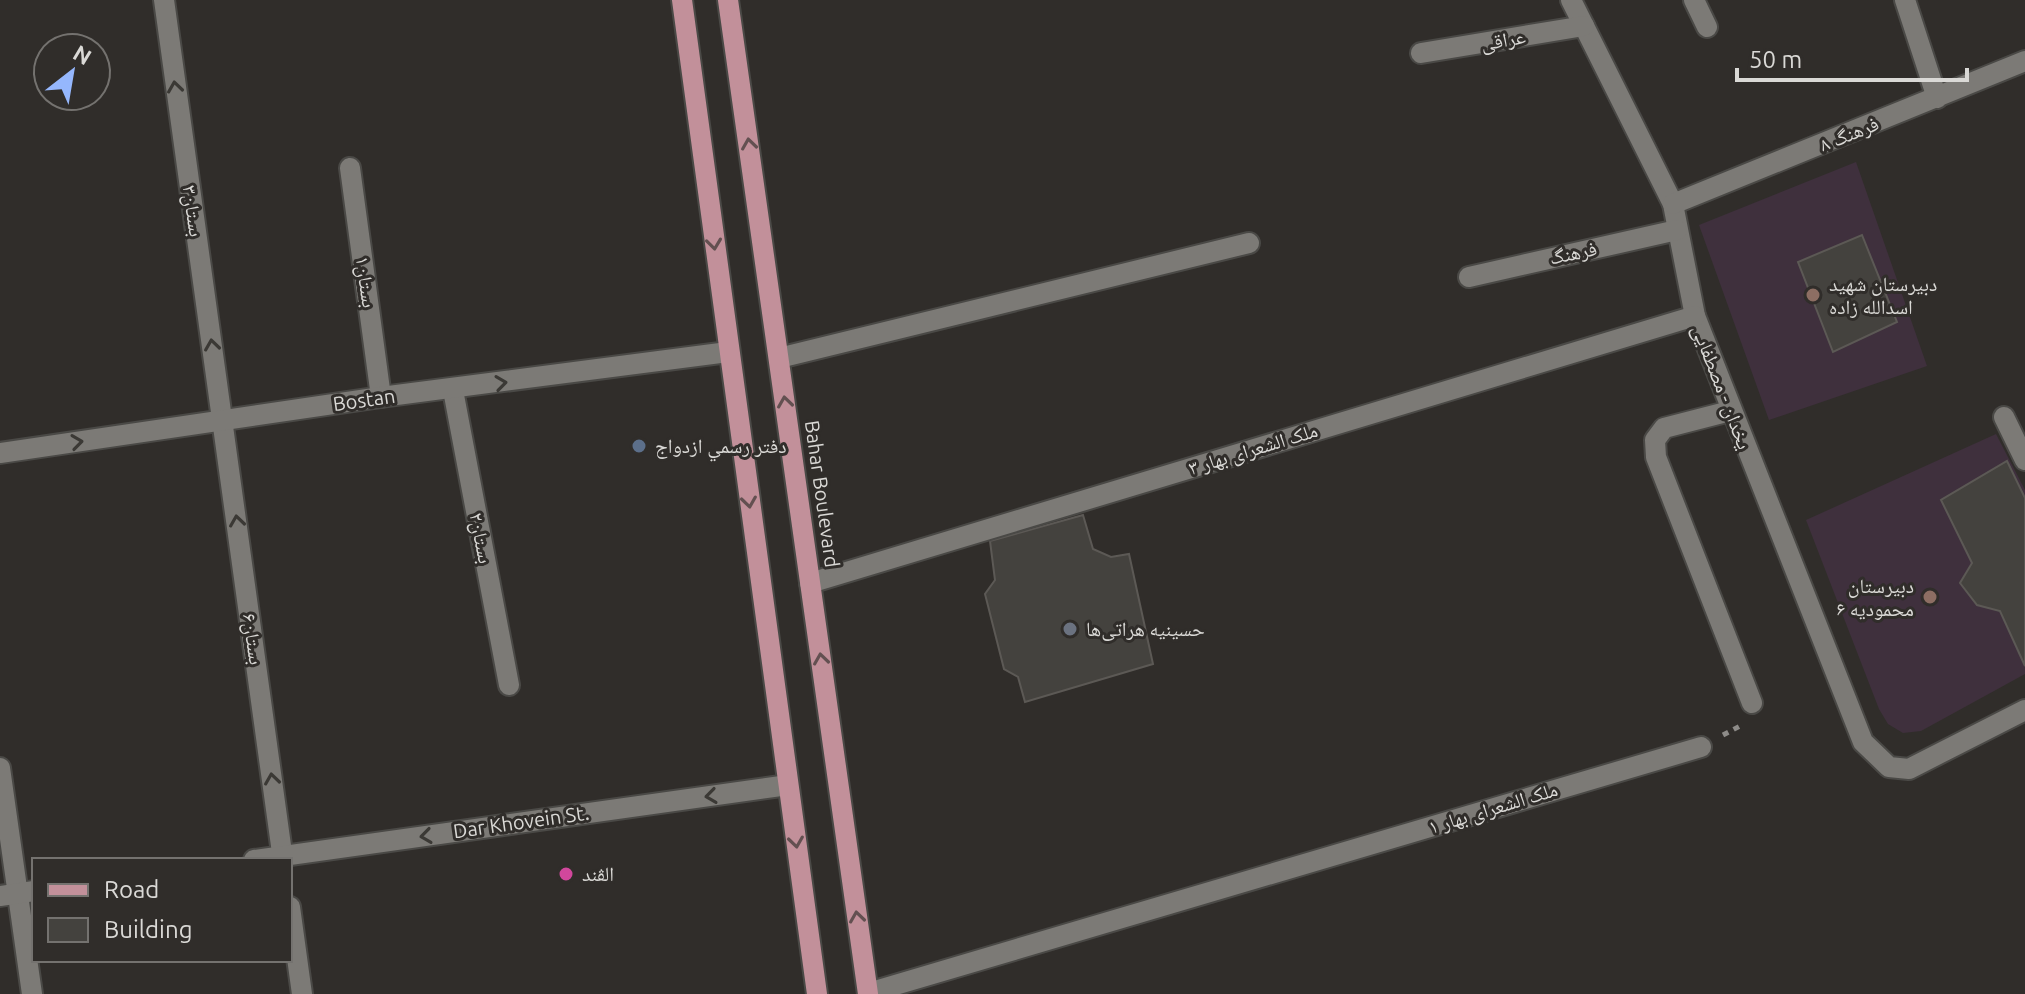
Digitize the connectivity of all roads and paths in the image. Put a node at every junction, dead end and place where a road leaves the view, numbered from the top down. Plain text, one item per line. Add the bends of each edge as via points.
1 (164, 0) edge
2 (682, 0) edge
3 (728, 0) edge
4 (1571, 0) edge
5 (1694, 0) edge
6 (1905, 0) edge
7 (1584, 26) junction
8 (1707, 27) dead end
9 (1421, 53) dead end
10 (2025, 61) edge
11 (1937, 98) junction
12 (350, 168) dead end
13 (1673, 204) junction
14 (1677, 230) junction
15 (1249, 243) dead end
16 (1469, 277) dead end
17 (1695, 316) junction
18 (728, 352) junction
19 (779, 358) junction
20 (453, 390) junction
21 (381, 397) junction
22 (1730, 411) junction
23 (2004, 417) dead end
24 (223, 422) junction
25 (0, 453) edge
26 (2025, 460) edge
27 (810, 583) junction
28 (509, 685) dead end
29 (1752, 703) joint
30 (2025, 710) edge
31 (1701, 747) joint
32 (0, 768) edge
33 (788, 785) junction
34 (283, 858) edge
35 (17, 893) edge
36 (292, 922) edge
37 (32, 994) edge
38 (302, 994) edge
39 (817, 994) edge
40 (868, 994) edge

24 -> 1 street, بستان۳
2 -> 18 main road
19 -> 3 main road, Bahar Boulevard
4 - 7 street, یخدان - مصطفایی
5 - 8 street
6 - 11 street
7 - 9 street, عراقی
7 - 13 street, یخدان - مصطفایی
10 - 11 street, فرهنگ ۸
11 - 13 street, فرهنگ ۸
12 - 21 street, بستان۱
13 - 14 street, یخدان - مصطفایی
14 - 16 street, فرهنگ
14 - 17 street, یخدان - مصطفایی
15 - 19 street
17 - 22 street, یخدان - مصطفایی
17 - 27 street, ملک الشعرای بهار ۳
20 -> 18 street, Bostan
18 -> 33 main road
27 -> 19 main road, Bahar Boulevard
20 - 21 street, Bostan
20 - 28 street, بستان۲
21 - 24 street, Bostan
22 - 29 street via 1664,428 1655,440 1656,457
22 - 30 street, یخدان - مصطفایی via 1863,742 1889,767 1909,769
23 - 26 street
25 -> 24 street, Bostan
34 -> 24 street, بستان۶
40 -> 27 main road, Bahar Boulevard
29 - 31 path via 1746,723
31 - 40 street, ملک الشعرای بهار ۱
32 - 35 street
33 -> 34 street, Dar Khovein St.
33 -> 39 main road
35 - 37 street
36 - 38 street

